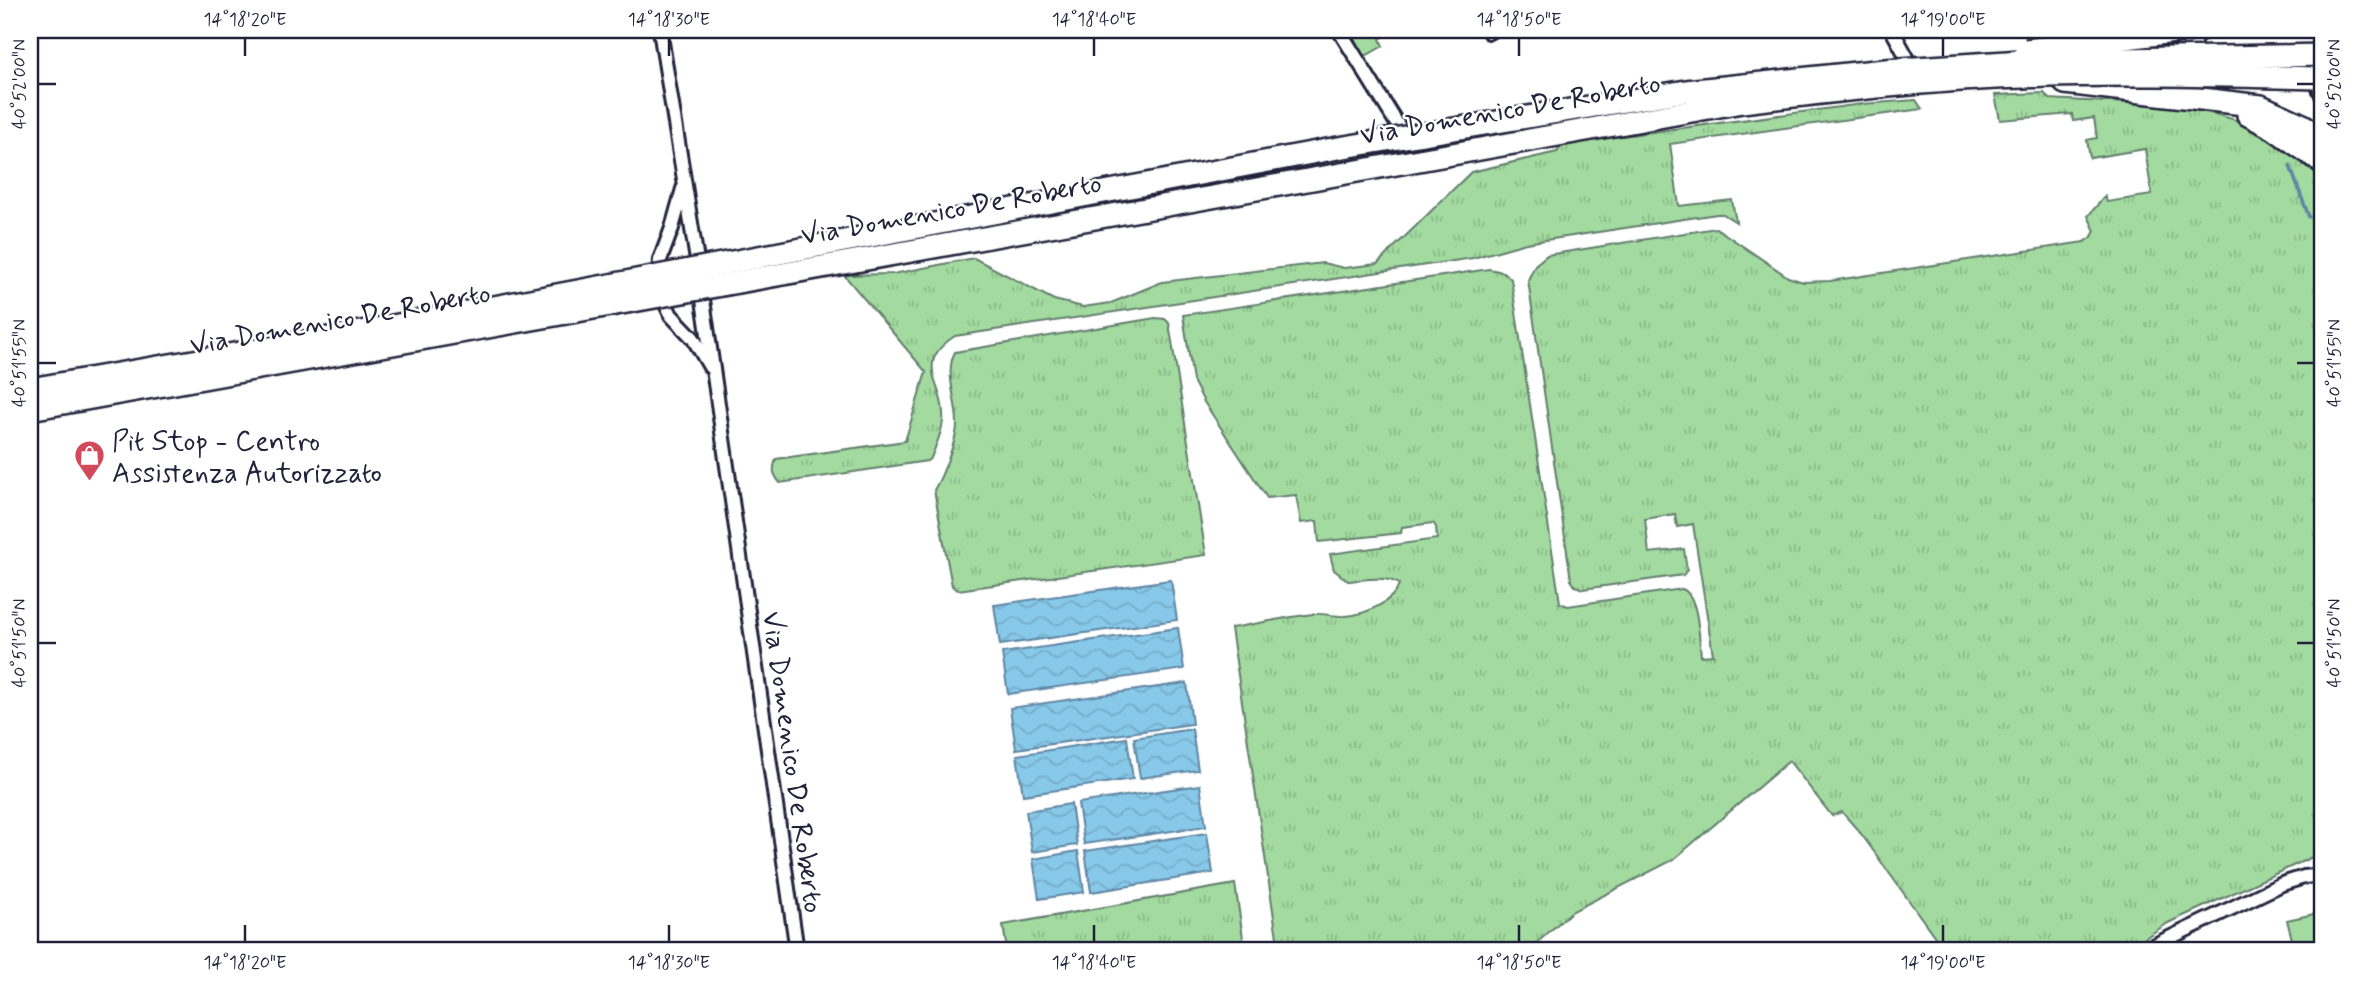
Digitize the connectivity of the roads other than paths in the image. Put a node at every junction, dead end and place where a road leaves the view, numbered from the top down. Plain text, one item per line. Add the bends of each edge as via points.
1 (660, 30) edge
2 (1339, 30) edge
3 (1892, 30) edge
4 (2190, 30) edge
5 (2323, 38) edge
6 (2323, 55) edge
7 (2162, 57) junction
8 (1885, 70) junction
9 (1917, 76) junction
10 (2022, 77) junction
11 (2323, 78) edge
12 (2323, 97) edge
13 (2203, 100) junction
14 (2323, 139) edge
15 (1412, 149) junction
16 (2323, 163) edge
17 (685, 181) junction
18 (700, 279) junction
19 (658, 287) junction
20 (713, 371) junction
21 (30, 389) edge
22 (30, 397) edge
23 (30, 410) edge
24 (2323, 875) edge
25 (797, 951) edge
26 (2142, 951) edge

1 - 17 street, Via Domenico De Roberto
2 - 15 street
3 - 9 street
4 - 8 highway, bridge
5 - 7 highway, bridge
6 - 7 highway, bridge
7 - 8 highway, bridge
8 - 21 highway, bridge via 1686,90 1338,148
9 - 12 street, Via Domenico De Roberto via 2134,66 2289,68 2308,75
9 - 15 street, Via Domenico De Roberto via 1688,102
10 - 11 highway, bridge
10 - 13 highway, bridge
10 - 23 highway, bridge via 1836,90 1742,102
13 - 14 highway via 2261,106
13 - 16 highway via 2273,128
15 - 18 street, Via Domenico De Roberto
17 - 18 street, Via Domenico De Roberto
17 - 19 street, Via Domenico De Roberto via 660,260
18 - 19 street, Via Domenico De Roberto
18 - 20 street, Via Domenico De Roberto
19 - 20 street, Via Domenico De Roberto via 671,316 693,338
19 - 22 street, Via Domenico De Roberto
20 - 25 street, Via Domenico De Roberto
24 - 26 street via 2282,884

